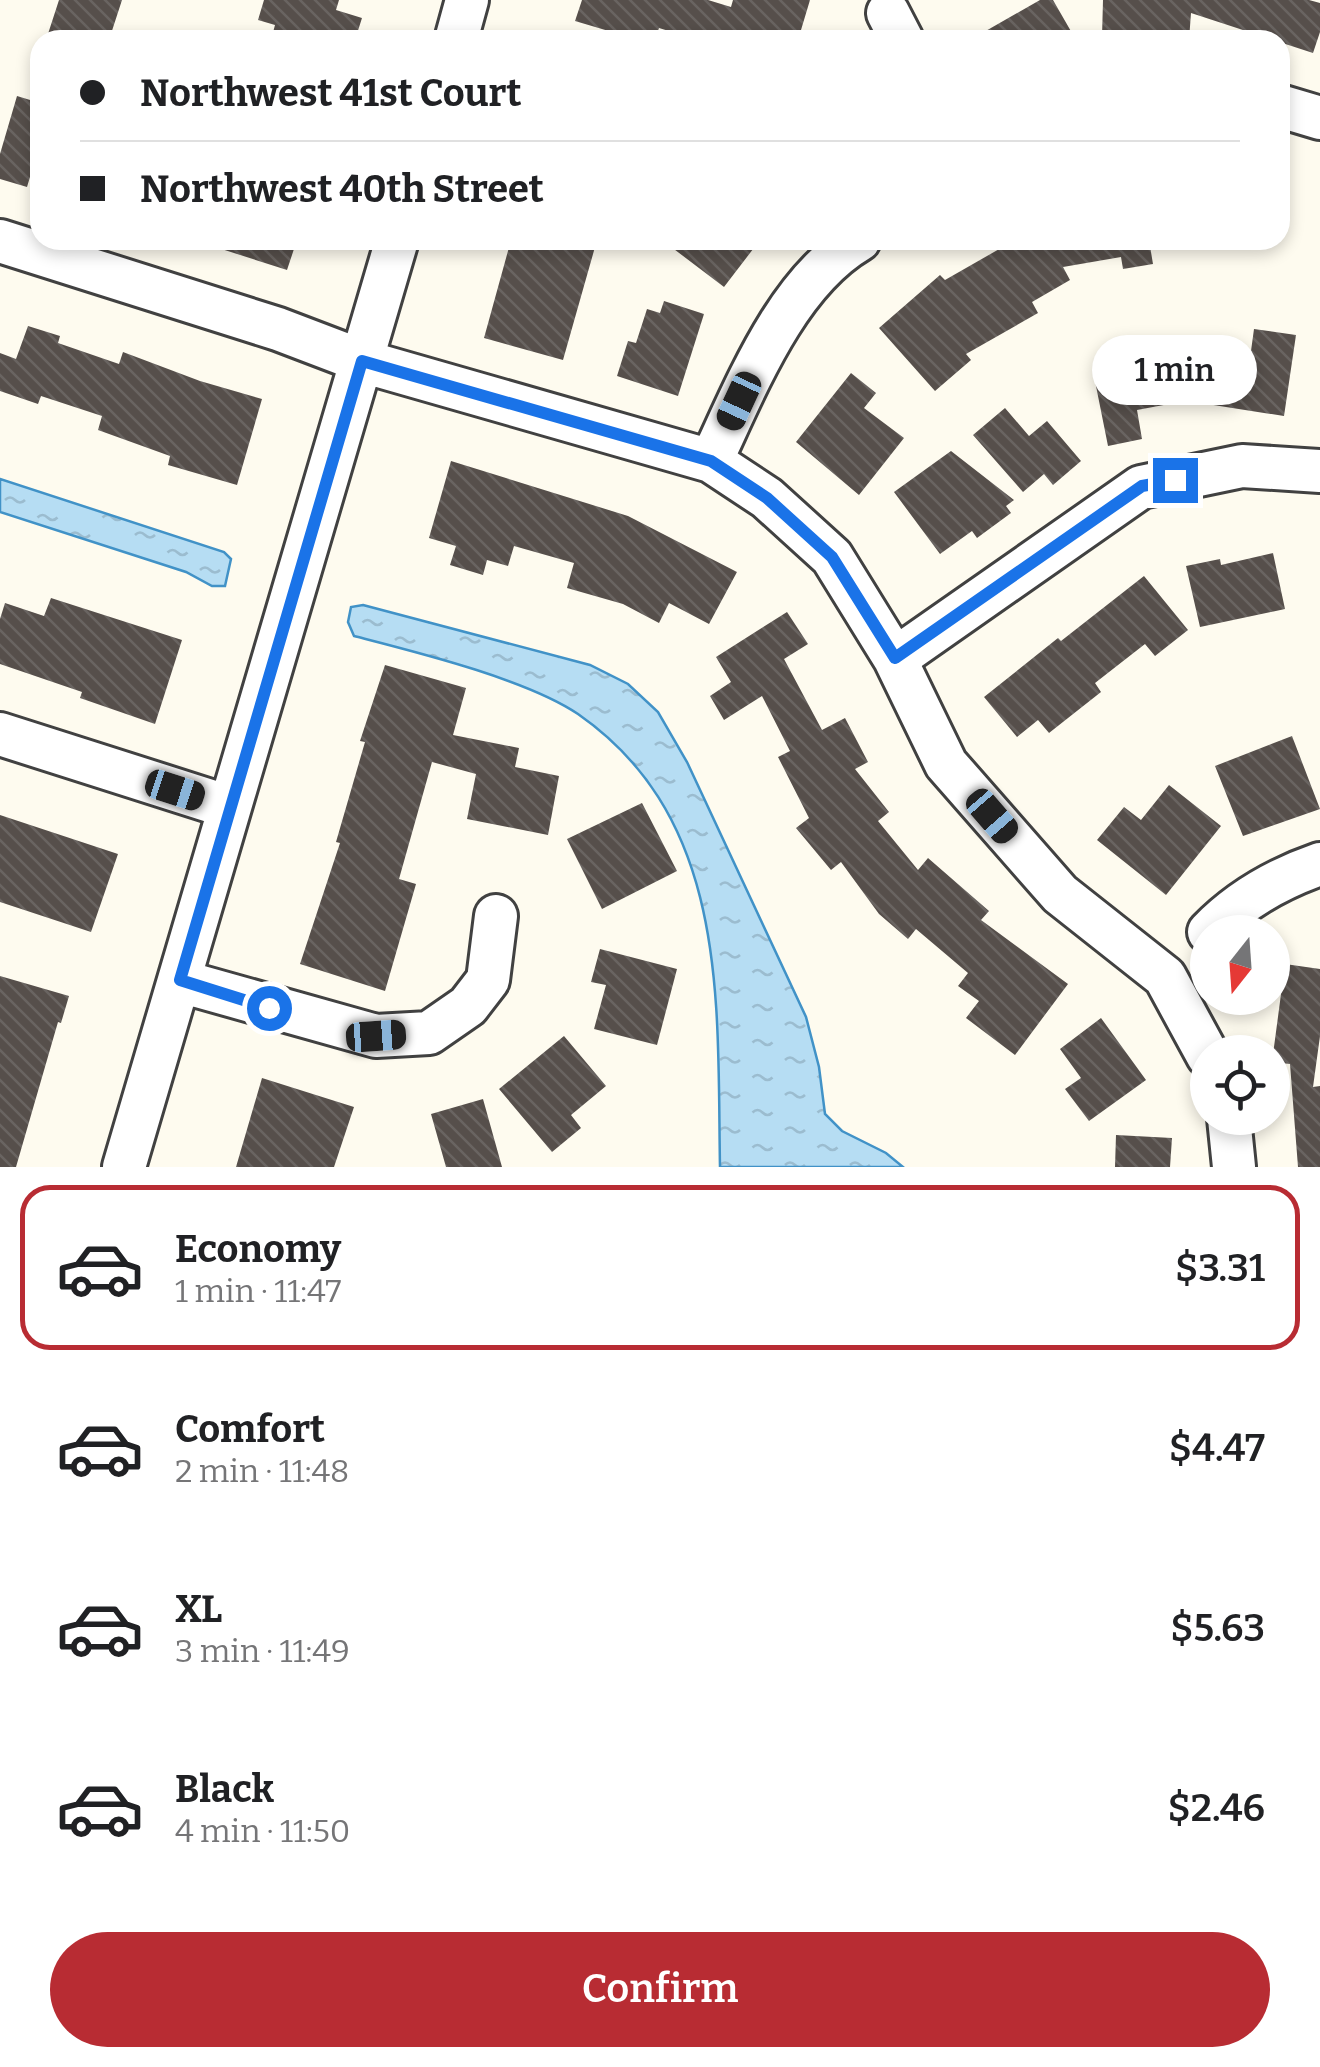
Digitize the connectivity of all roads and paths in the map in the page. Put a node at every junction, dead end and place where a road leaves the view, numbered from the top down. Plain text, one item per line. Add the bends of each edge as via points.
1 (467, 0) edge
2 (459, 30) edge
3 (1290, 109) edge
4 (1320, 118) edge
5 (0, 240) edge
6 (30, 250) edge
7 (31, 250) edge
8 (394, 250) edge
9 (842, 250) edge
10 (362, 361) junction
11 (711, 461) junction
12 (1320, 471) edge
13 (895, 658) junction
14 (0, 734) edge
15 (229, 807) junction
16 (1320, 864) edge
17 (1226, 915) edge
18 (496, 916) dead end
19 (1190, 951) edge
20 (1165, 977) junction
21 (180, 980) junction
22 (1197, 1035) edge
23 (1231, 1135) edge
24 (124, 1167) edge
25 (1234, 1167) edge

1 - 2 street
3 - 4 street
5 - 6 street
7 - 10 street
8 - 10 street
9 - 11 street via 768,341
10 - 11 street
10 - 15 street
11 - 13 street via 767,498 832,557
12 - 13 street via 1242,466 1142,486
13 - 20 street via 946,764 1060,894
14 - 15 street
15 - 21 street
16 - 17 street via 1291,874
18 - 21 street via 488,980 468,1006 429,1032 376,1036
19 - 20 street
20 - 22 street
21 - 24 street
23 - 25 street

